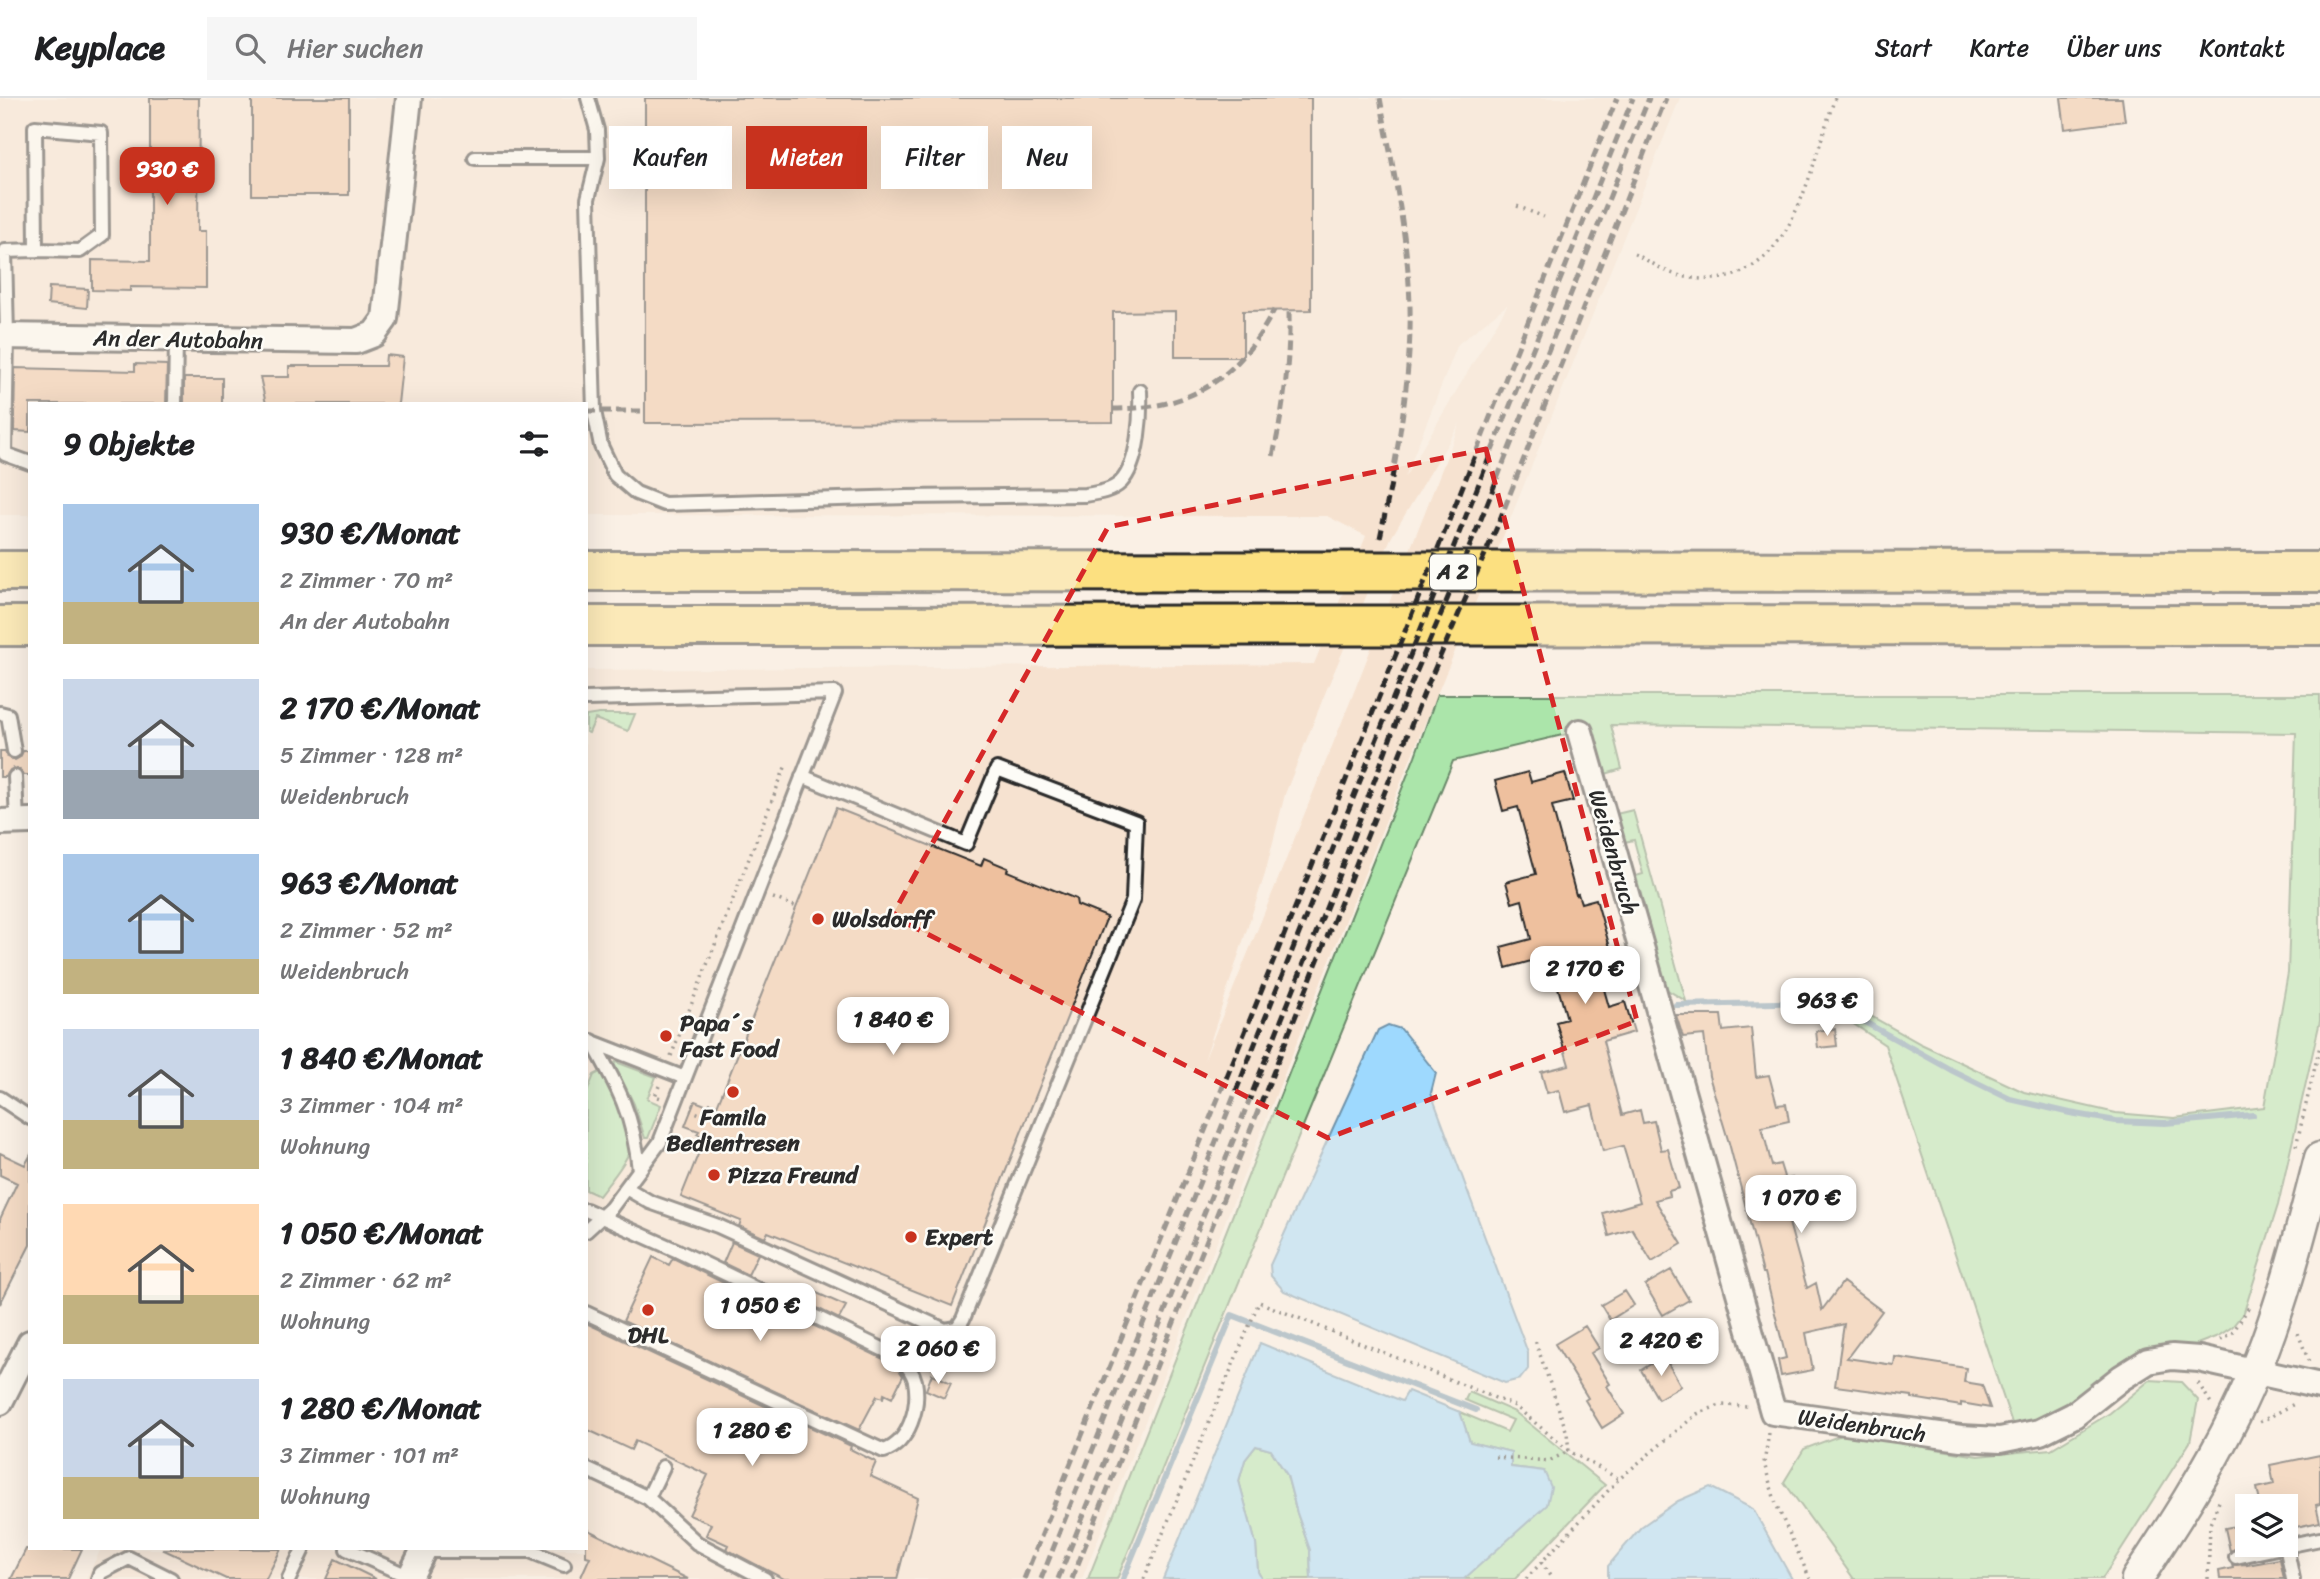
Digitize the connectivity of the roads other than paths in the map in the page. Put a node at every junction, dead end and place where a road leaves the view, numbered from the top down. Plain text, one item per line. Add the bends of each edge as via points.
1 (409, 98) edge
2 (587, 98) edge
3 (475, 158) dead end
4 (598, 158) junction
5 (2, 248) edge
6 (36, 250) junction
7 (3, 337) edge
8 (176, 339) junction
9 (1140, 391) dead end
10 (175, 402) edge
11 (28, 462) edge
12 (0, 571) edge
13 (28, 571) edge
14 (588, 571) edge
15 (2320, 572) edge
16 (2320, 625) edge
17 (0, 626) edge
18 (28, 626) edge
19 (588, 626) edge
20 (588, 699) edge
21 (0, 713) edge
22 (1580, 732) dead end
23 (14, 751) dead end
24 (15, 776) dead end
25 (802, 776) junction
26 (16, 821) edge
27 (589, 1040) edge
28 (685, 1078) junction
29 (0, 1098) edge
30 (28, 1117) edge
31 (2307, 1157) edge
32 (639, 1170) junction
33 (625, 1188) junction
34 (588, 1211) edge
35 (601, 1217) junction
36 (588, 1229) edge
37 (588, 1314) edge
38 (28, 1347) edge
39 (2255, 1370) junction
40 (2311, 1384) edge
41 (0, 1402) edge
42 (663, 1467) dead end
43 (588, 1470) edge
44 (649, 1498) junction
45 (2320, 1539) edge
46 (2298, 1544) edge
47 (303, 1550) edge
48 (349, 1550) edge
49 (423, 1550) edge
50 (2289, 1557) edge
51 (564, 1565) dead end
52 (409, 1578) edge
53 (98, 1579) edge
54 (171, 1579) edge
55 (289, 1579) edge
56 (765, 1579) edge
57 (2137, 1579) edge
58 (2293, 1579) edge

1 - 8 street, An der Autobahn via 385,319 374,334 356,341
2 - 4 lane via 597,130
3 - 4 lane
4 - 9 lane via 588,199 594,411 601,446 615,475 636,493 664,504 1106,492 1121,482 1130,466
5 - 6 lane
5 - 7 lane
6 - 6 lane via 35,127 101,133 102,235 80,251
7 - 8 street, An der Autobahn
7 - 11 lane via 5,454
8 - 10 lane
12 - 13 highway
14 - 15 highway, A 2
16 - 19 highway
17 - 18 highway
20 - 25 lane via 835,693
21 - 23 lane via 8,715
22 - 39 street, Weidenbruch via 1773,1412 2000,1440 2040,1432 2074,1415 2148,1361 2199,1359
24 - 26 lane
25 - 28 lane
25 - 33 lane via 966,844 997,769 1136,822 1133,900 963,1320 957,1328 945,1330
27 - 28 lane
27 - 32 lane via 629,1113
28 - 32 lane via 660,1142
29 - 30 lane
31 - 39 street via 2292,1260
32 - 33 lane
33 - 35 lane
34 - 35 lane
35 - 36 lane
35 - 37 lane via 901,1358 915,1380 912,1419 895,1448 884,1451
38 - 41 street
39 - 40 street, Weidenbruch
39 - 57 street via 2187,1503
42 - 44 lane
43 - 44 lane
44 - 56 lane via 697,1543
45 - 46 lane
47 - 55 lane
48 - 52 lane
49 - 51 lane via 530,1551
49 - 52 street
50 - 58 lane
53 - 54 lane via 100,1573 129,1558

